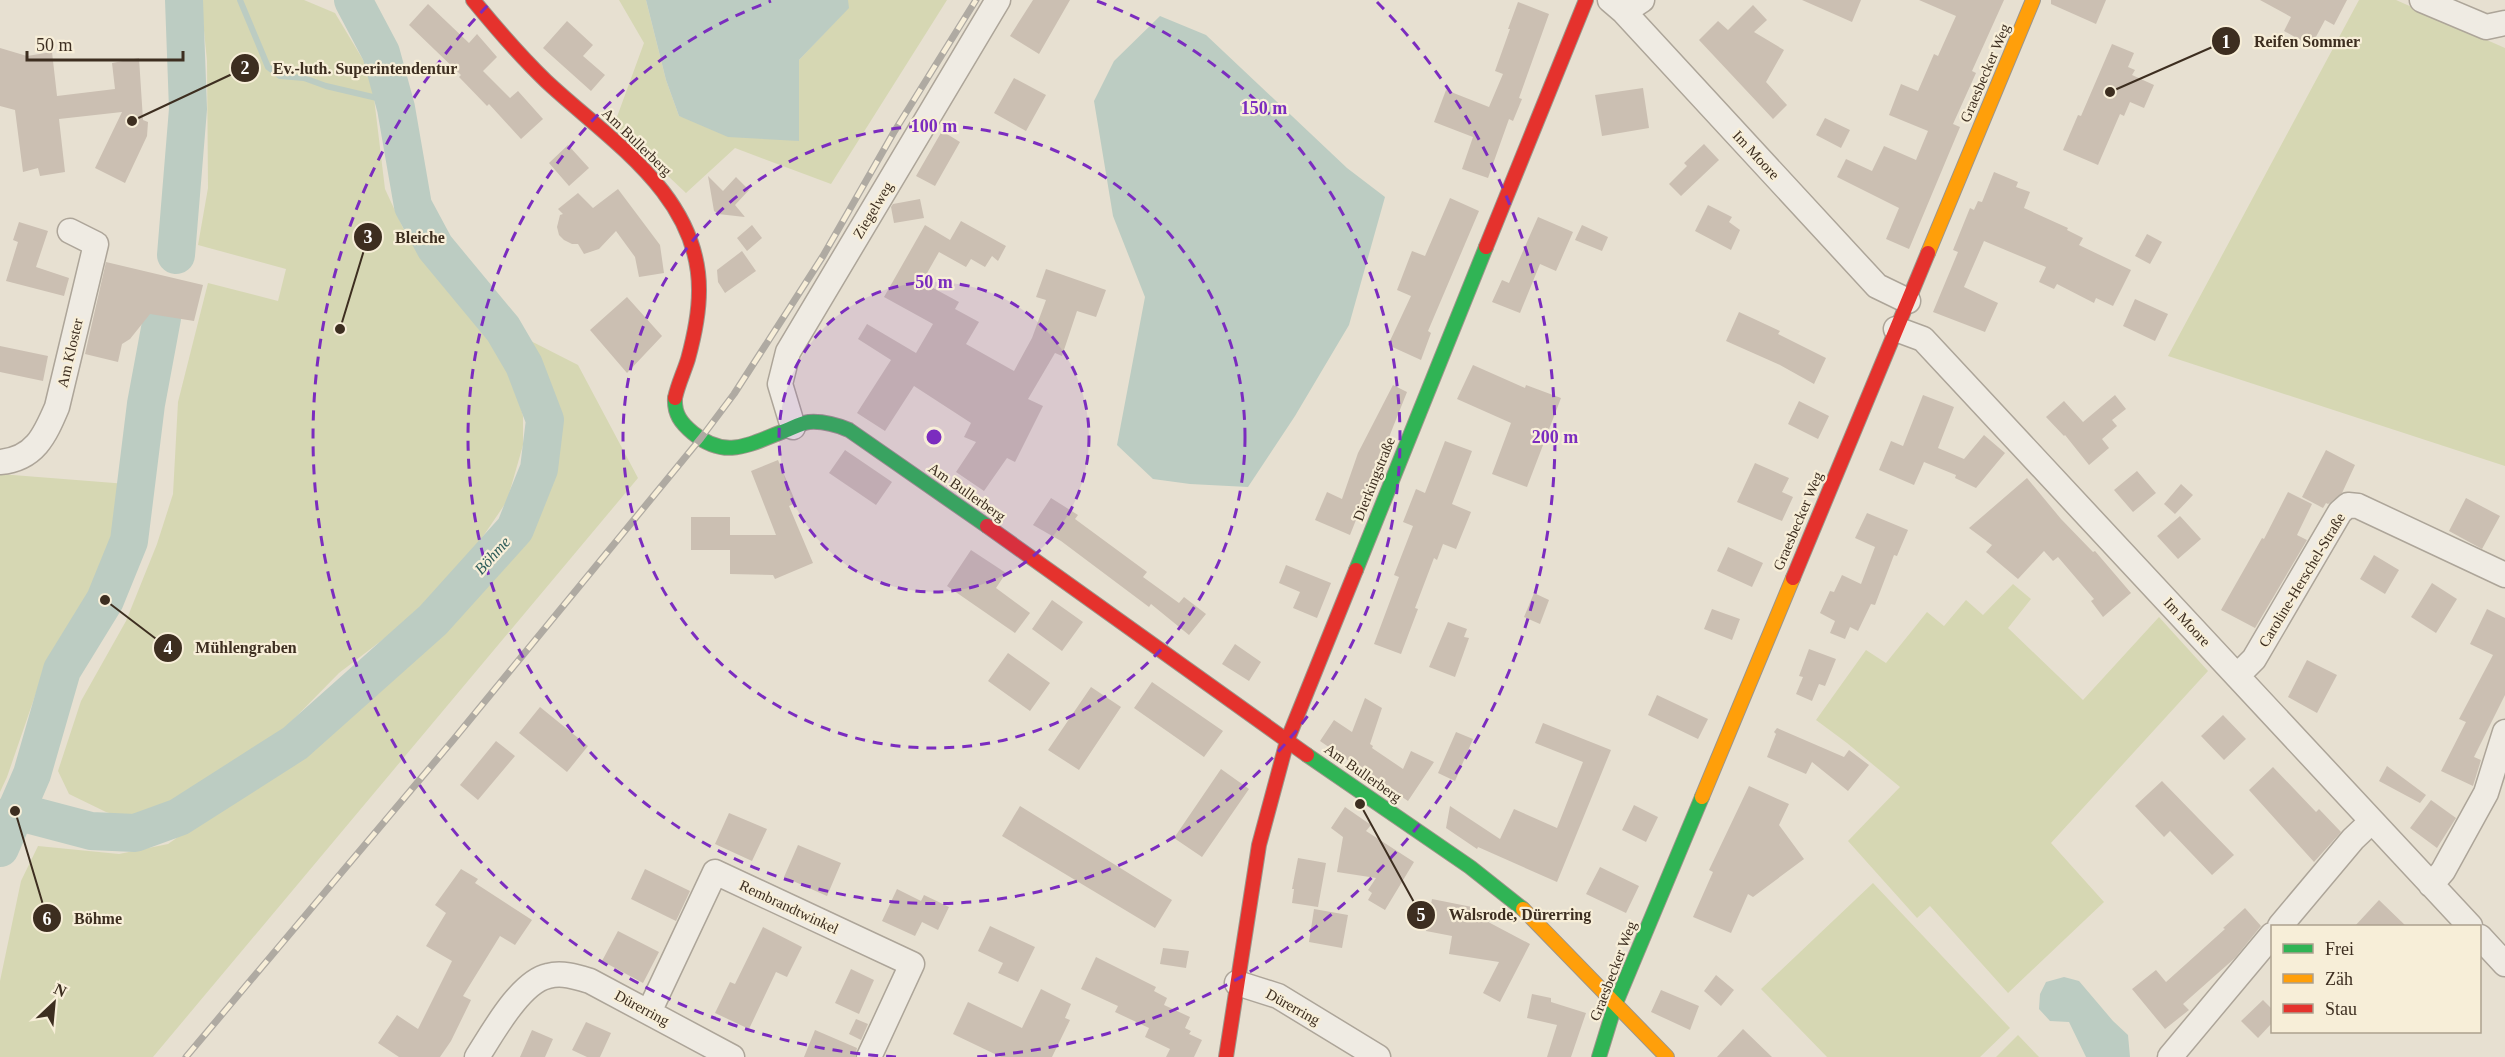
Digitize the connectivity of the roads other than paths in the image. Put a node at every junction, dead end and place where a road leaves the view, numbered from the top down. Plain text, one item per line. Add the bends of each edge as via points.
1 (473, 0) edge
2 (998, 0) edge
3 (1586, 0) edge
4 (2033, 0) edge
5 (2422, 0) edge
6 (1625, 4) edge
7 (2505, 23) edge
8 (70, 231) dead end
9 (1908, 301) junction
10 (1896, 328) junction
11 (793, 427) junction
12 (0, 462) edge
13 (2505, 575) edge
14 (2237, 676) junction
15 (2505, 732) edge
16 (1287, 741) junction
17 (2372, 821) junction
18 (2431, 885) junction
19 (2282, 925) edge
20 (2468, 925) edge
21 (2271, 936) edge
22 (2481, 938) edge
23 (2505, 964) edge
24 (1237, 983) junction
25 (1616, 1005) junction
26 (649, 1012) junction
27 (477, 1057) edge
28 (732, 1057) edge
29 (869, 1057) edge
30 (1226, 1057) edge
31 (1378, 1057) edge
32 (1599, 1057) edge
33 (1667, 1057) edge
34 (2170, 1057) edge

1 - 11 street, Am Bullerberg via 507,41 604,132 681,213 694,249 700,289 695,333 674,406 679,419 714,447 724,449 735,449
2 - 11 street, Ziegelweg via 788,352 780,384
3 - 16 street, Dierkingstraße
4 - 9 street, Graesbecker Weg
5 - 7 street via 2486,27
6 - 9 street, Im Moore via 1877,286
8 - 12 street, Am Kloster via 96,244 57,407 33,450
9 - 10 street, Graesbecker Weg
10 - 14 street, Im Moore via 1923,339
10 - 25 street, Graesbecker Weg
11 - 16 street, Am Bullerberg via 821,422 849,430
13 - 14 street, Caroline-Herschel-Straße via 2358,506 2348,505 2340,512 2254,659
14 - 17 street, Im Moore
15 - 18 street via 2486,793 2443,871
16 - 24 street, Dierkingstraße via 1259,845
16 - 25 street, Am Bullerberg via 1470,867 1525,911
17 - 18 street, Im Moore
17 - 19 street via 2352,839
18 - 20 street, Im Moore
21 - 34 street
22 - 23 street
24 - 30 street
24 - 31 street, Dürerring via 1278,996
25 - 32 street, Graesbecker Weg
25 - 33 street, Am Bullerberg
26 - 27 street, Dürerring via 590,981 566,975 547,976 528,986
26 - 28 street, Dürerring
26 - 29 street, Rembrandtwinkel via 715,872 912,964

